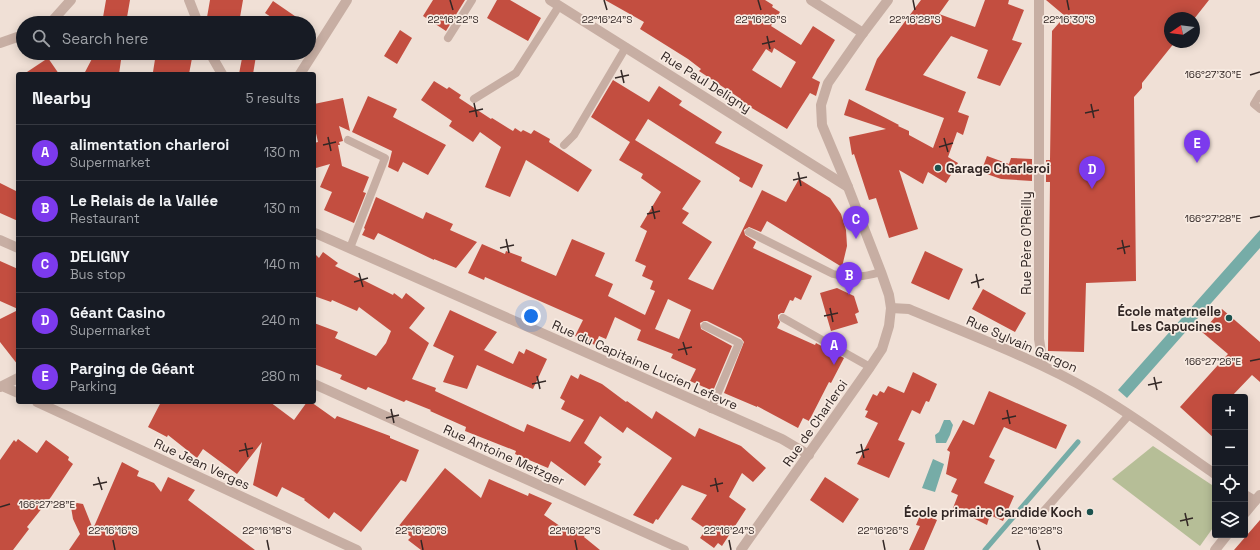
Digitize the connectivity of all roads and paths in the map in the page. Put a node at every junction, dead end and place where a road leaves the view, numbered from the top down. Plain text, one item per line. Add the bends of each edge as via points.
1 (71, 0) edge
2 (189, 0) edge
3 (347, 0) edge
4 (472, 0) edge
5 (550, 0) edge
6 (811, 0) edge
7 (888, 0) edge
8 (1039, 0) edge
9 (559, 6) junction
10 (57, 16) edge
11 (195, 16) edge
12 (863, 32) junction
13 (16, 37) edge
14 (448, 38) dead end
15 (0, 43) edge
16 (626, 47) junction
17 (316, 49) edge
18 (214, 60) edge
19 (309, 60) edge
20 (221, 72) edge
21 (301, 72) edge
22 (1260, 94) edge
23 (474, 99) dead end
24 (1260, 109) edge
25 (348, 140) dead end
26 (564, 145) dead end
27 (848, 187) junction
28 (316, 232) edge
29 (749, 232) dead end
30 (0, 240) edge
31 (16, 247) edge
32 (350, 248) junction
33 (881, 272) junction
34 (891, 308) junction
35 (783, 318) dead end
36 (705, 326) dead end
37 (1043, 365) junction
38 (870, 367) junction
39 (16, 379) edge
40 (316, 385) edge
41 (1, 386) edge
42 (16, 392) edge
43 (41, 404) edge
44 (711, 409) junction
45 (1126, 413) junction
46 (809, 455) junction
47 (1212, 472) edge
48 (1257, 498) edge
49 (1248, 509) edge
50 (1042, 513) dead end
51 (1225, 538) edge
52 (357, 550) edge
53 (684, 550) edge
54 (740, 550) edge
55 (1215, 550) edge

1 - 10 street
2 - 11 street
3 - 17 street
4 - 14 lane
5 - 9 street, Rue Paul Deligny
6 - 12 street
7 - 12 street, Rue de Charleroi
8 - 37 street, Rue Père O'Reilly via 1039,339
9 - 16 street, Rue Paul Deligny
9 - 23 lane via 516,74
12 - 27 street, Rue de Charleroi via 828,83 820,105 822,125
13 - 15 street
16 - 26 lane via 574,135
16 - 27 street, Rue Paul Deligny
18 - 20 street
19 - 21 street
22 - 24 lane via 1254,104
25 - 32 lane via 385,158
27 - 33 street, Rue de Charleroi
28 - 32 street, Rue du Capitaine Lucien Lefevre
29 - 33 lane via 833,274 863,277
30 - 31 street
32 - 44 street, Rue du Capitaine Lucien Lefevre
33 - 34 street, Rue de Charleroi
34 - 37 street, Rue Sylvain Gargon via 909,309
34 - 38 street, Rue de Charleroi via 886,338
35 - 38 lane
36 - 44 lane via 739,343
37 - 45 street, Rue Sylvain Gargon
38 - 46 street, Rue de Charleroi
39 - 41 street
40 - 53 street, Rue Antoine Metzger
41 - 42 street
43 - 52 street, Rue Jean Verges
44 - 46 street, Rue du Capitaine Lucien Lefevre via 792,444
45 - 47 street, Rue Sylvain Gargon
45 - 50 lane
46 - 54 street, Rue de Charleroi
48 - 49 street
51 - 55 street

